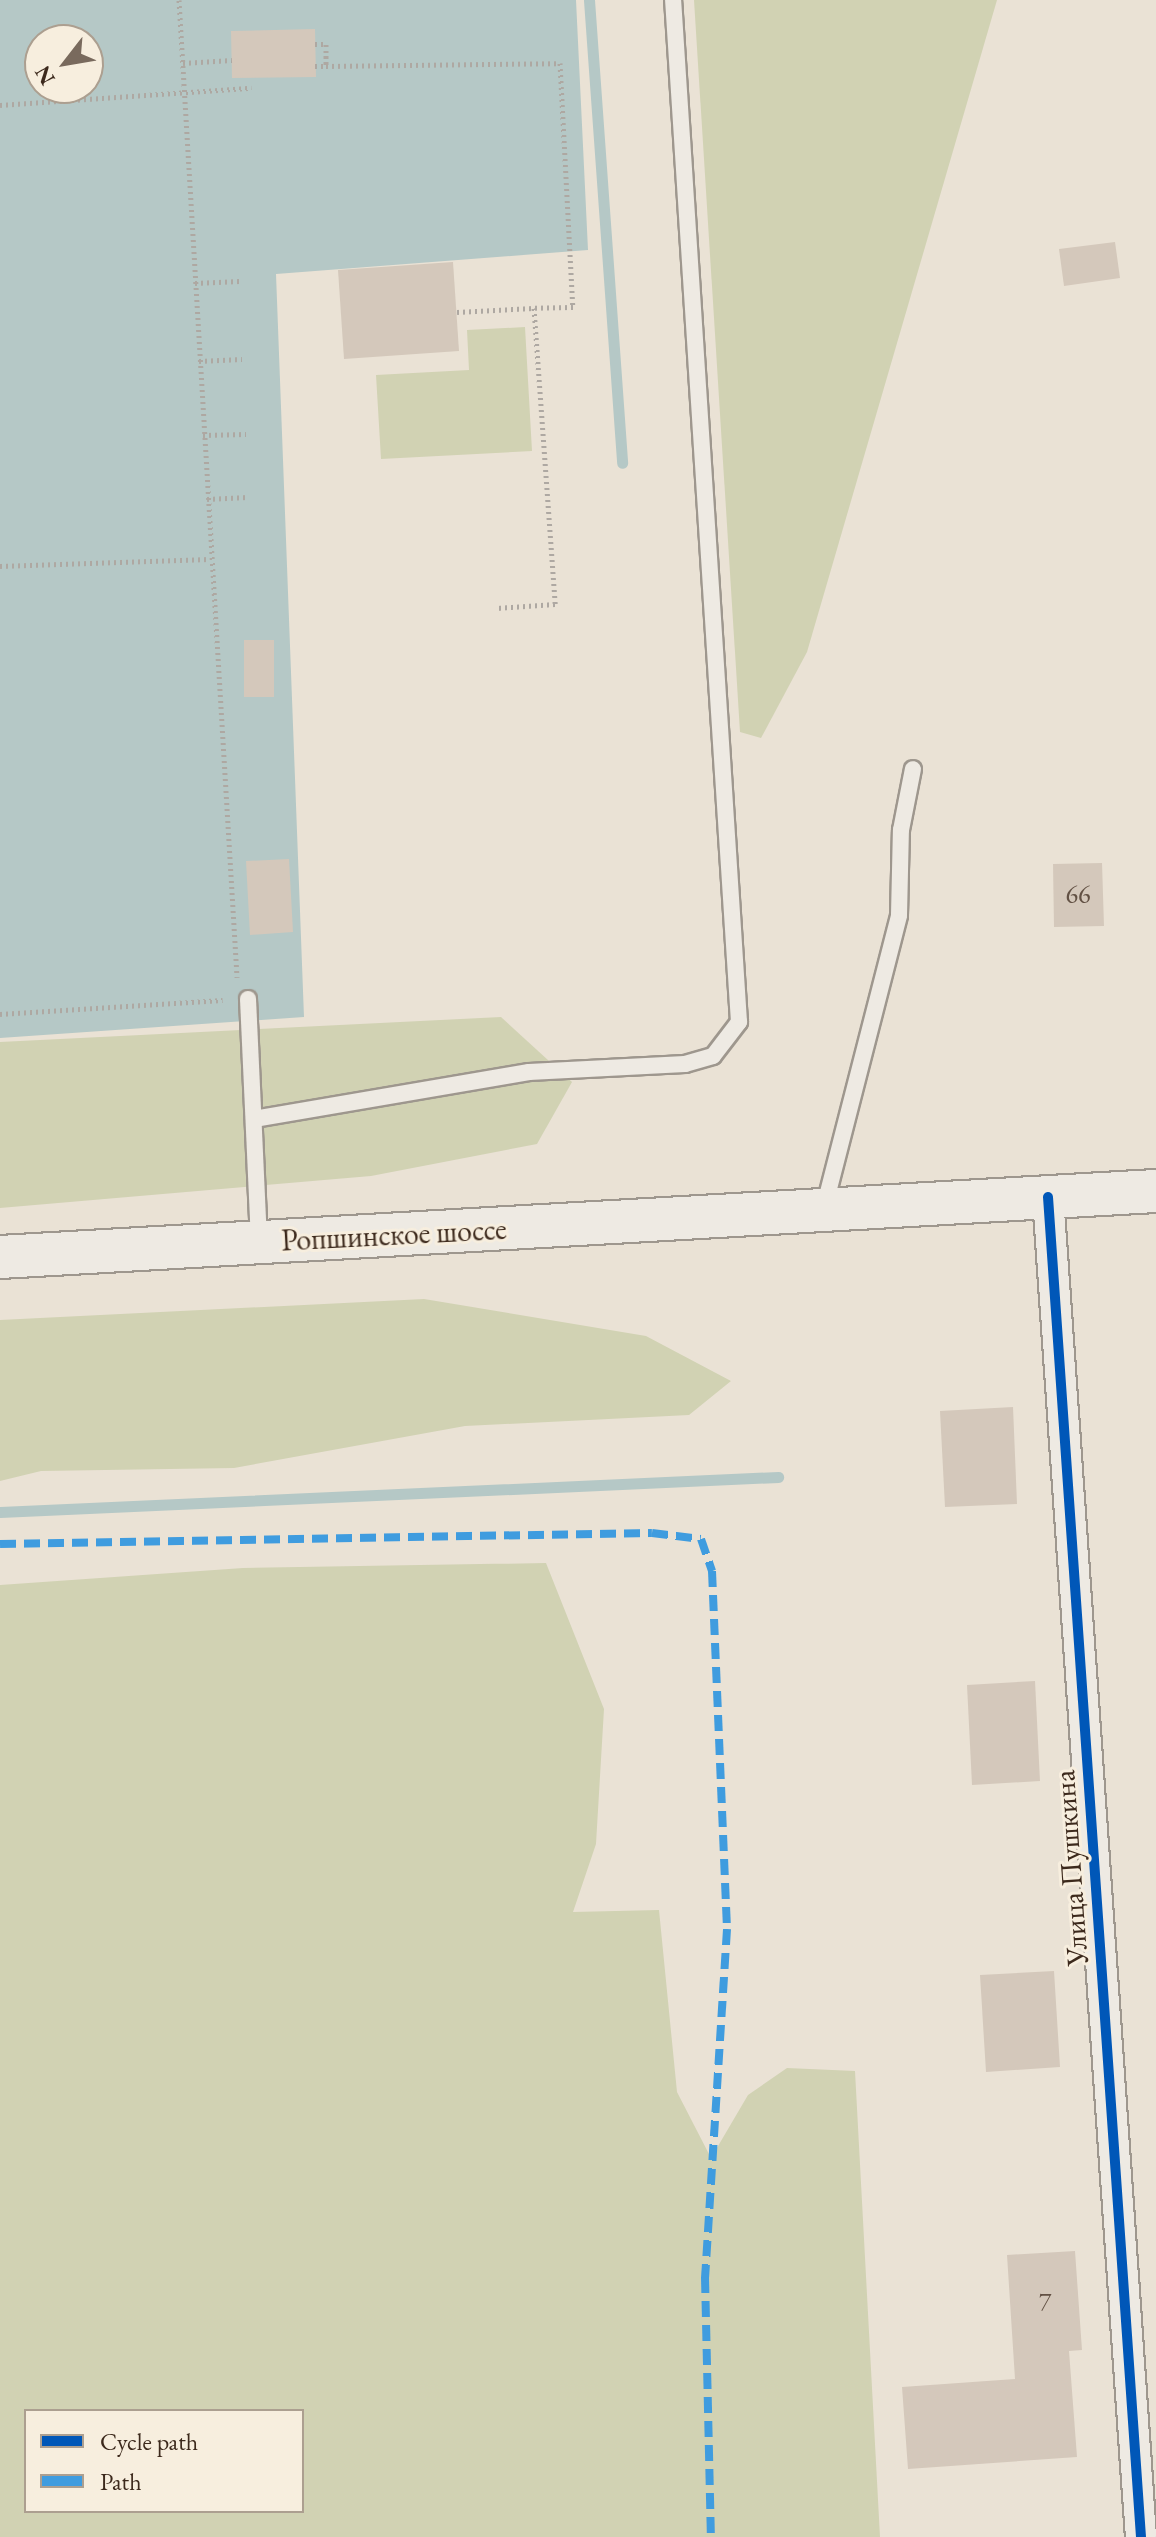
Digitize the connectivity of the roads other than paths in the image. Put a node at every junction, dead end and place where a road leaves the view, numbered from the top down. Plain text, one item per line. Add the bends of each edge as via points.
1 (673, 0) edge
2 (913, 769) dead end
3 (248, 999) road end
4 (254, 1119) junction
5 (1156, 1191) edge
6 (1048, 1197) junction
7 (805, 1214) junction
8 (259, 1242) junction
9 (0, 1257) edge
10 (1141, 2537) edge

1 - 4 lane via 739,1022 713,1056 685,1064 529,1072
2 - 7 lane via 901,830 899,915
3 - 4 lane
4 - 8 lane
5 - 6 main road, Ропшинское шоссе
6 - 7 main road, Ропшинское шоссе
6 - 10 street, Улица Пушкина
7 - 8 main road, Ропшинское шоссе
8 - 9 main road, Ропшинское шоссе

